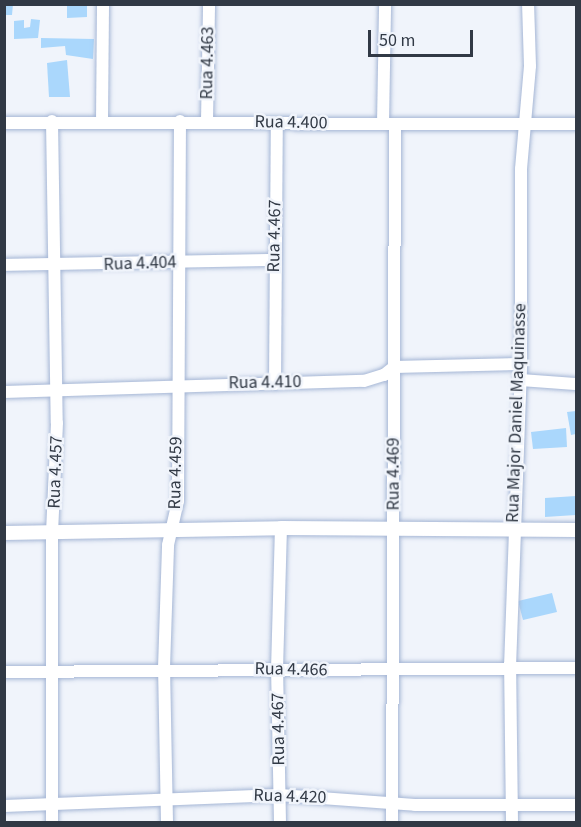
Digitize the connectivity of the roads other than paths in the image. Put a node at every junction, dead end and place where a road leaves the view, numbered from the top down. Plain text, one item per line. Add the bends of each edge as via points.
1 (103, 4) edge
2 (209, 4) edge
3 (385, 4) edge
4 (528, 4) edge
5 (102, 121) junction
6 (52, 122) junction
7 (180, 122) junction
8 (207, 122) junction
9 (528, 122) junction
10 (4, 123) edge
11 (277, 123) junction
12 (389, 124) junction
13 (576, 124) edge
14 (275, 260) junction
15 (179, 262) junction
16 (4, 265) edge
17 (54, 266) junction
18 (521, 364) junction
19 (394, 367) junction
20 (520, 380) junction
21 (178, 384) junction
22 (274, 384) junction
23 (576, 384) edge
24 (4, 392) edge
25 (56, 392) junction
26 (281, 528) junction
27 (171, 530) junction
28 (394, 530) junction
29 (514, 530) junction
30 (576, 530) edge
31 (52, 532) junction
32 (4, 533) edge
33 (510, 667) junction
34 (164, 668) junction
35 (576, 668) edge
36 (277, 670) junction
37 (393, 671) junction
38 (4, 672) edge
39 (52, 672) junction
40 (280, 795) junction
41 (166, 798) junction
42 (392, 802) junction
43 (52, 805) junction
44 (576, 805) edge
45 (4, 806) edge
46 (511, 806) junction
47 (52, 822) edge
48 (166, 822) edge
49 (280, 822) edge
50 (392, 822) edge
51 (512, 822) edge

1 - 5 street
2 - 8 street, Rua 4.463
3 - 12 street, Rua 4.469
4 - 9 street, Rua Major Daniel Maquinasse
5 - 6 street, Rua 4.400
5 - 7 street, Rua 4.400
6 - 10 street, Rua 4.400
6 - 17 street, Rua 4.457
7 - 8 street, Rua 4.400
7 - 15 street, Rua 4.459
8 - 11 street, Rua 4.400
9 - 12 street, Rua 4.400
9 - 13 street, Rua 4.400
9 - 18 street, Rua Major Daniel Maquinasse via 521,169
11 - 12 street, Rua 4.400
11 - 14 street, Rua 4.467
12 - 19 street, Rua 4.469
14 - 15 street, Rua 4.404
14 - 22 street, Rua 4.467
15 - 17 street, Rua 4.404
15 - 21 street, Rua 4.459
16 - 17 street, Rua 4.404
17 - 25 street, Rua 4.457
18 - 19 street, Rua 4.410
18 - 20 street, Rua Major Daniel Maquinasse
19 - 22 street, Rua 4.410 via 384,375 364,381
19 - 28 street, Rua 4.469
20 - 23 street
20 - 29 street, Rua Major Daniel Maquinasse
21 - 22 street, Rua 4.410
21 - 25 street, Rua 4.410
21 - 27 street, Rua 4.459 via 178,501
24 - 25 street, Rua 4.410
25 - 31 street, Rua 4.457 via 57,498
26 - 27 street
26 - 28 street
26 - 36 street, Rua 4.467
27 - 31 street
27 - 34 street, Rua 4.459
28 - 29 street
28 - 37 street, Rua 4.469
29 - 30 street
29 - 33 street, Rua Major Daniel Maquinasse
31 - 32 street
31 - 39 street, Rua 4.457
33 - 35 street, Rua 4.466
33 - 37 street, Rua 4.466
33 - 46 street, Rua Major Daniel Maquinasse
34 - 36 street, Rua 4.466
34 - 39 street, Rua 4.466
34 - 41 street, Rua 4.459
36 - 37 street, Rua 4.466
36 - 40 street, Rua 4.467
37 - 42 street, Rua 4.469
38 - 39 street, Rua 4.466
39 - 43 street, Rua 4.457
40 - 41 street, Rua 4.420
40 - 42 street, Rua 4.420
40 - 49 street, Rua 4.467
41 - 43 street, Rua 4.420
41 - 48 street, Rua 4.459
42 - 46 street, Rua 4.420
42 - 50 street, Rua 4.469
43 - 45 street, Rua 4.420
43 - 47 street, Rua 4.457
44 - 46 street, Rua 4.420
46 - 51 street, Rua Major Daniel Maquinasse

